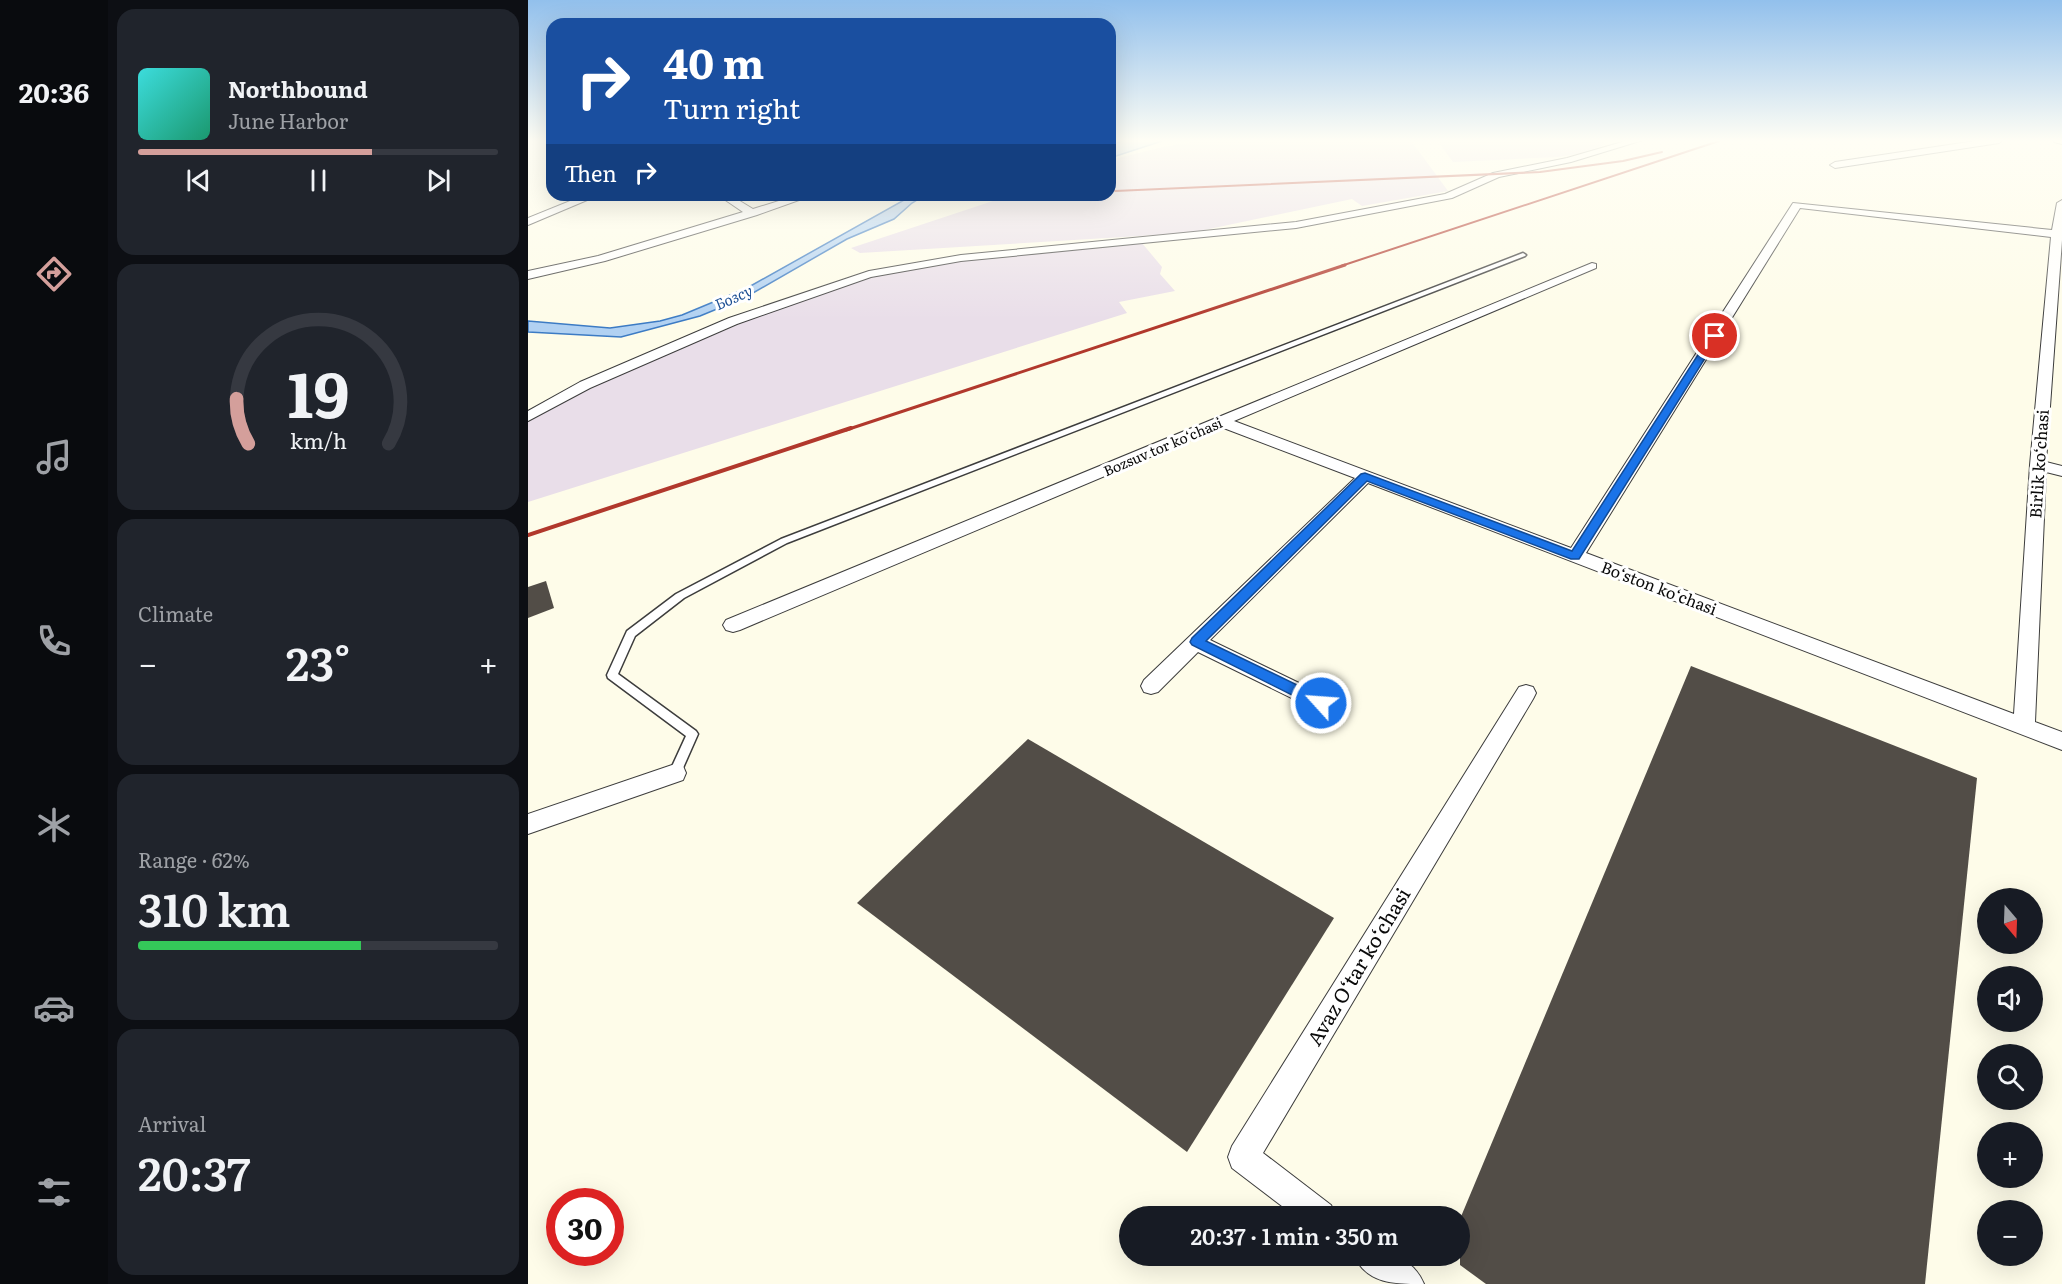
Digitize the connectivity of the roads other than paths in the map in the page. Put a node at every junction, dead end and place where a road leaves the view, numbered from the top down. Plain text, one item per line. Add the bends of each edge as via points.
1 (1427, 200) edge
2 (579, 201) edge
3 (733, 201) edge
4 (790, 201) edge
5 (2062, 203) edge
6 (753, 213) junction
7 (528, 222) edge
8 (2057, 234) junction
9 (1523, 255) dead end
10 (1592, 266) dead end
11 (528, 275) edge
12 (528, 417) edge
13 (1222, 422) junction
14 (2038, 465) junction
15 (2062, 471) edge
16 (1365, 477) junction
17 (1575, 556) junction
18 (733, 626) dead end
19 (1196, 642) junction
20 (1151, 686) dead end
21 (1526, 693) dead end
22 (1321, 703) dead end
23 (2024, 726) junction
24 (2062, 741) edge
25 (675, 773) joint
26 (528, 825) edge
27 (1307, 1206) edge
28 (1383, 1266) edge
29 (1407, 1284) edge

1 - 12 street via 1296,225 972,256 869,274 733,321 585,385
2 - 7 street
3 - 6 street
4 - 6 street
5 - 8 street, Birlik ko‘chasi
6 - 11 street via 601,259
8 - 14 street, Birlik ko‘chasi
8 - 17 street via 1797,205
9 - 25 lane via 784,541 680,596 631,634 612,675 692,734
10 - 13 street, Bozsuv tor ko‘chasi
13 - 16 street, Bo‘ston ko‘chasi
13 - 18 street, Bozsuv tor ko‘chasi
14 - 15 street
14 - 23 street, Birlik ko‘chasi
16 - 17 street, Bo‘ston ko‘chasi
16 - 19 street
17 - 23 street, Bo‘ston ko‘chasi
19 - 20 street
19 - 22 street
21 - 27 street, Avaz O‘tar ko‘chasi via 1243,1157
23 - 24 street, Bo‘ston ko‘chasi
25 - 26 street
28 - 29 street

